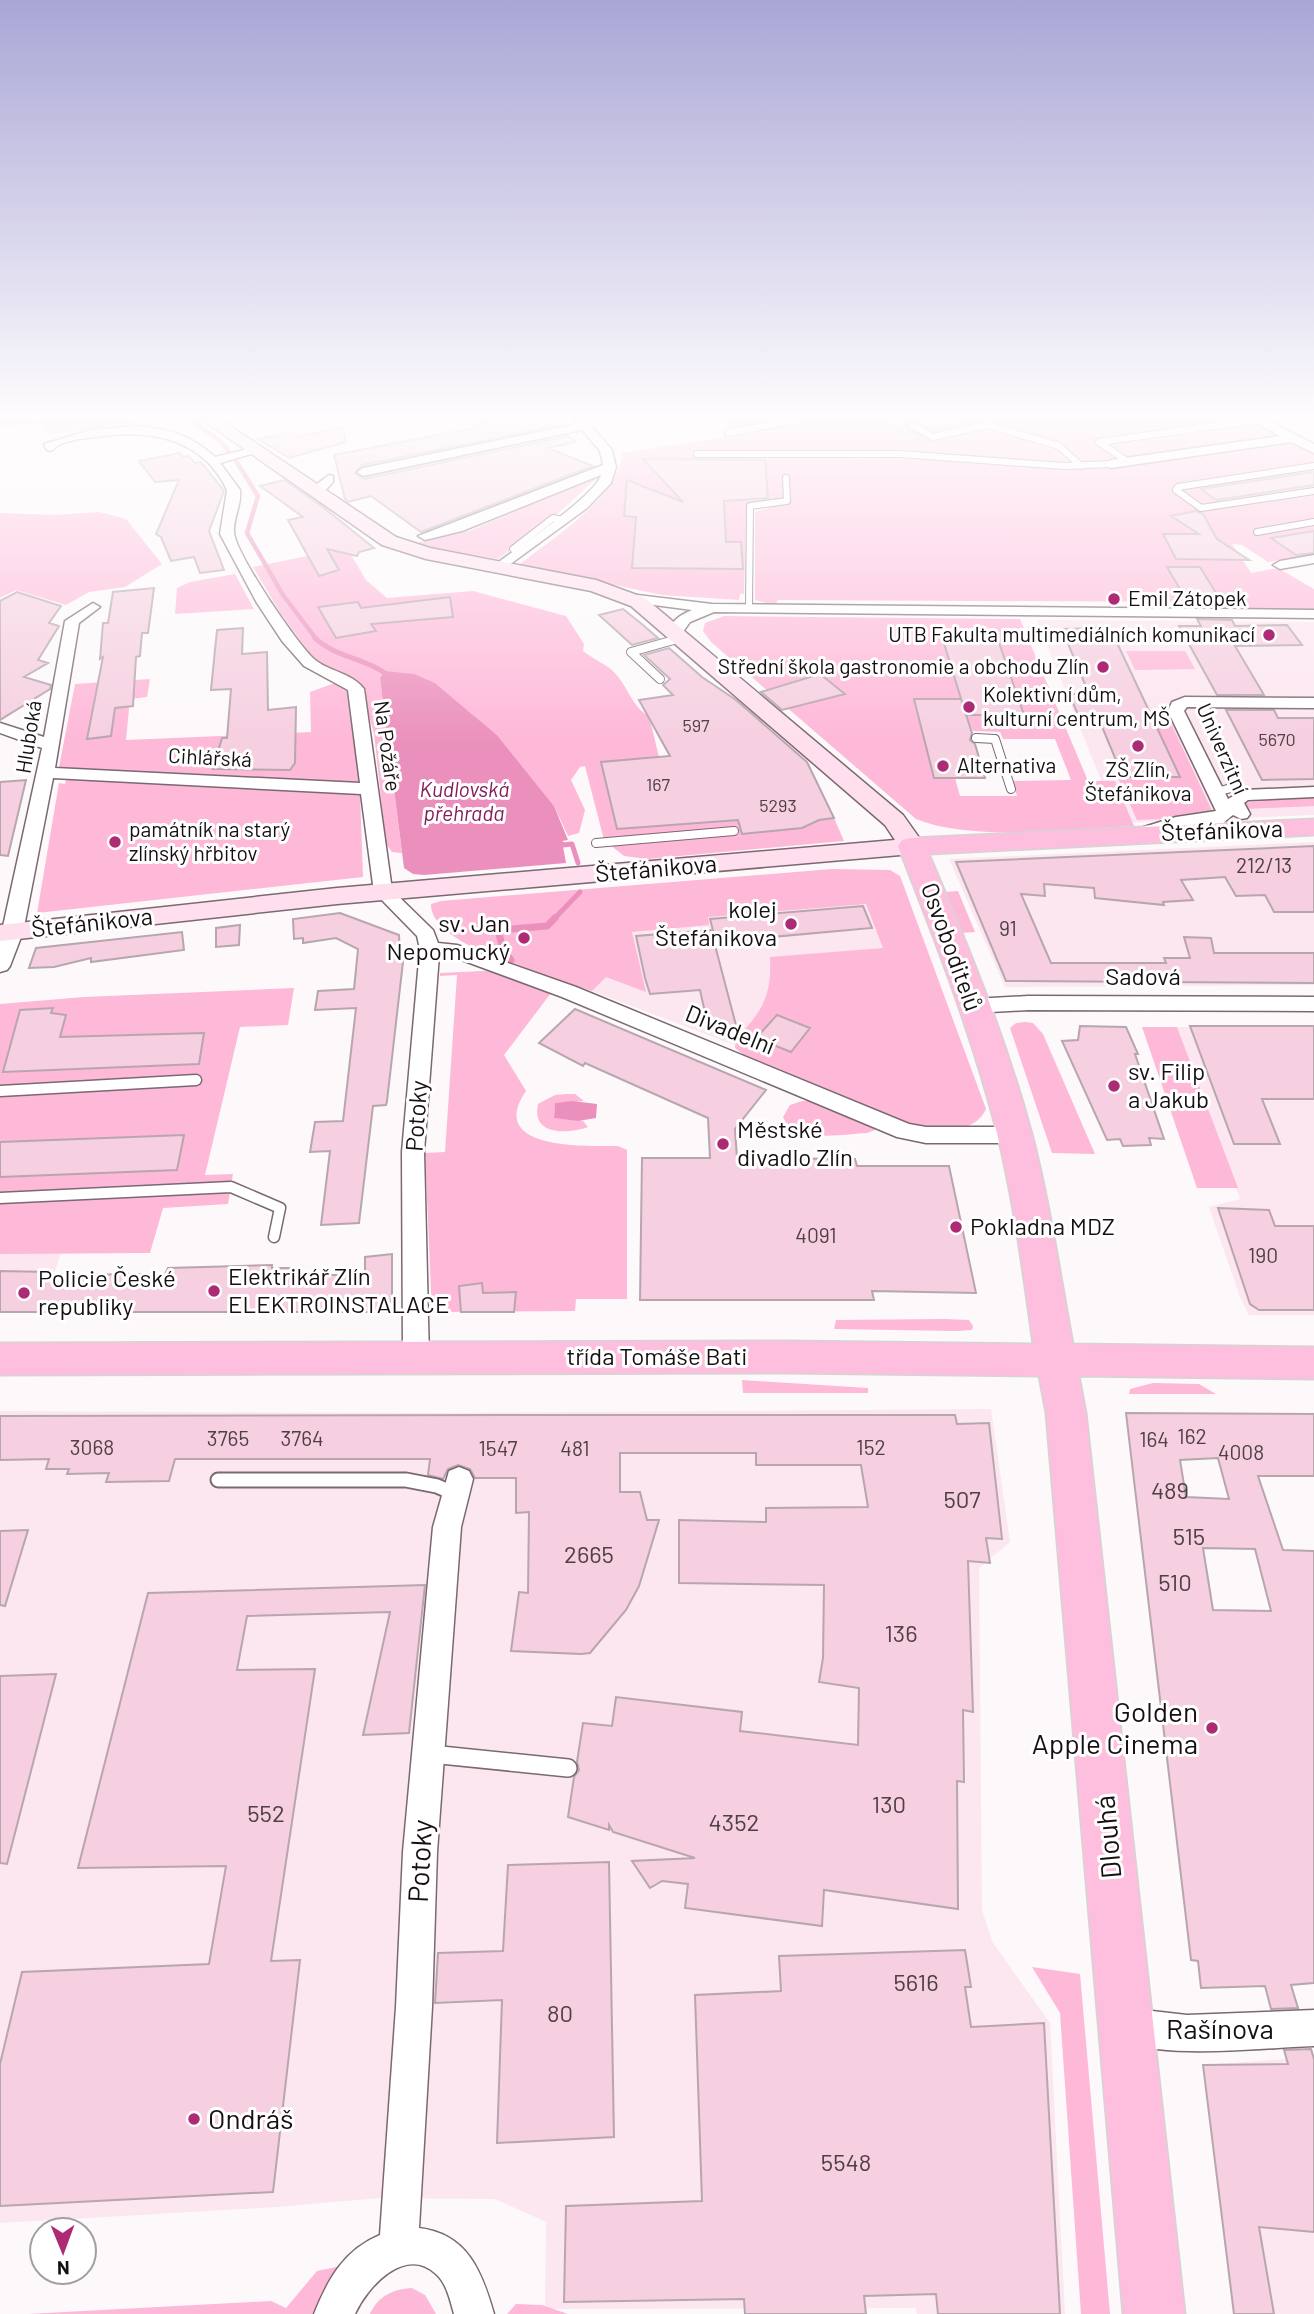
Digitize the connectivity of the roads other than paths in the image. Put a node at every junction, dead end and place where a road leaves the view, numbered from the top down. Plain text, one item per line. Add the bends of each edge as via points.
1 (229, 527) edge
2 (365, 527) edge
3 (460, 527) edge
4 (553, 527) edge
5 (750, 527) edge
6 (1286, 527) edge
7 (1257, 532) dead end
8 (425, 536) dead end
9 (1314, 559) edge
10 (1280, 565) dead end
11 (501, 567) junction
12 (629, 598) junction
13 (93, 607) dead end
14 (713, 608) junction
15 (749, 608) junction
16 (1314, 614) edge
17 (678, 636) junction
18 (660, 679) dead end
19 (1314, 703) edge
20 (0, 728) edge
21 (0, 737) edge
22 (976, 738) dead end
23 (50, 745) junction
24 (1228, 763) dead end
25 (46, 773) junction
26 (370, 789) junction
27 (1011, 789) dead end
28 (1216, 792) junction
29 (1314, 792) edge
30 (1241, 814) dead end
31 (1314, 827) edge
32 (734, 831) dead end
33 (1137, 835) junction
34 (596, 843) dead end
35 (912, 846) junction
36 (383, 892) junction
37 (6, 933) edge
38 (430, 949) junction
39 (0, 966) edge
40 (1314, 1004) edge
41 (973, 1006) junction
42 (196, 1080) dead end
43 (0, 1091) edge
44 (1014, 1135) junction
45 (0, 1198) edge
46 (274, 1237) dead end
47 (416, 1358) junction
48 (0, 1359) edge
49 (1055, 1360) junction
50 (1314, 1363) edge
51 (218, 1480) dead end
52 (457, 1486) joint
53 (428, 1754) junction
54 (568, 1768) dead end
55 (1126, 2026) junction
56 (1314, 2028) edge
57 (399, 2246) junction
58 (334, 2314) edge
59 (474, 2314) edge
60 (1154, 2314) edge

1 - 26 street, Na Požáře via 227,534 267,608 309,663 356,689
2 - 11 street, Osvoboditelů via 426,553
3 - 8 street
4 - 11 street
5 - 15 lane
6 - 7 lane
9 - 10 street
11 - 12 street, Osvoboditelů via 596,586
12 - 14 street
12 - 17 street, Osvoboditelů
13 - 23 street, Hluboká via 72,621
14 - 15 street
14 - 17 street via 684,619
15 - 16 street
17 - 18 lane via 631,652
17 - 35 street, Osvoboditelů via 894,820
19 - 28 street, Univerzitní via 1178,705 1176,711
20 - 23 street
21 - 23 street
22 - 27 lane via 995,739
23 - 25 street, Hluboká
24 - 28 lane via 1235,787
25 - 26 street, Cihlářská
25 - 37 street, Hluboká
26 - 36 street, Na Požáře
28 - 33 street, Univerzitní via 1226,813 1221,818 1176,822
29 - 30 street via 1244,795 1236,801
31 - 33 main road, Štefánikova
32 - 34 lane
33 - 35 main road, Štefánikova
35 - 36 street, Štefánikova
35 - 41 main road, Osvoboditelů
36 - 37 street, Štefánikova
36 - 38 street via 425,934
37 - 39 street, Hluboká
38 - 44 street, Divadelní via 450,949 569,992 905,1131
38 - 47 street, Potoky via 413,1152
40 - 41 street, Sadová
41 - 44 main road, Osvoboditelů
42 - 43 lane
44 - 49 main road, Osvoboditelů
45 - 46 lane via 231,1187 280,1208
47 - 48 main road, třída Tomáše Bati
47 - 49 main road, třída Tomáše Bati
49 - 50 main road, třída Tomáše Bati
49 - 55 main road, Dlouhá via 1066,1413
51 - 52 lane via 405,1480
52 - 53 street, Potoky via 447,1527
53 - 54 lane
53 - 57 street, Potoky
55 - 56 street, Rašínova via 1187,2033
55 - 60 main road, Dlouhá
57 - 58 street via 371,2259 357,2272
57 - 59 street via 421,2246 449,2260 464,2279

